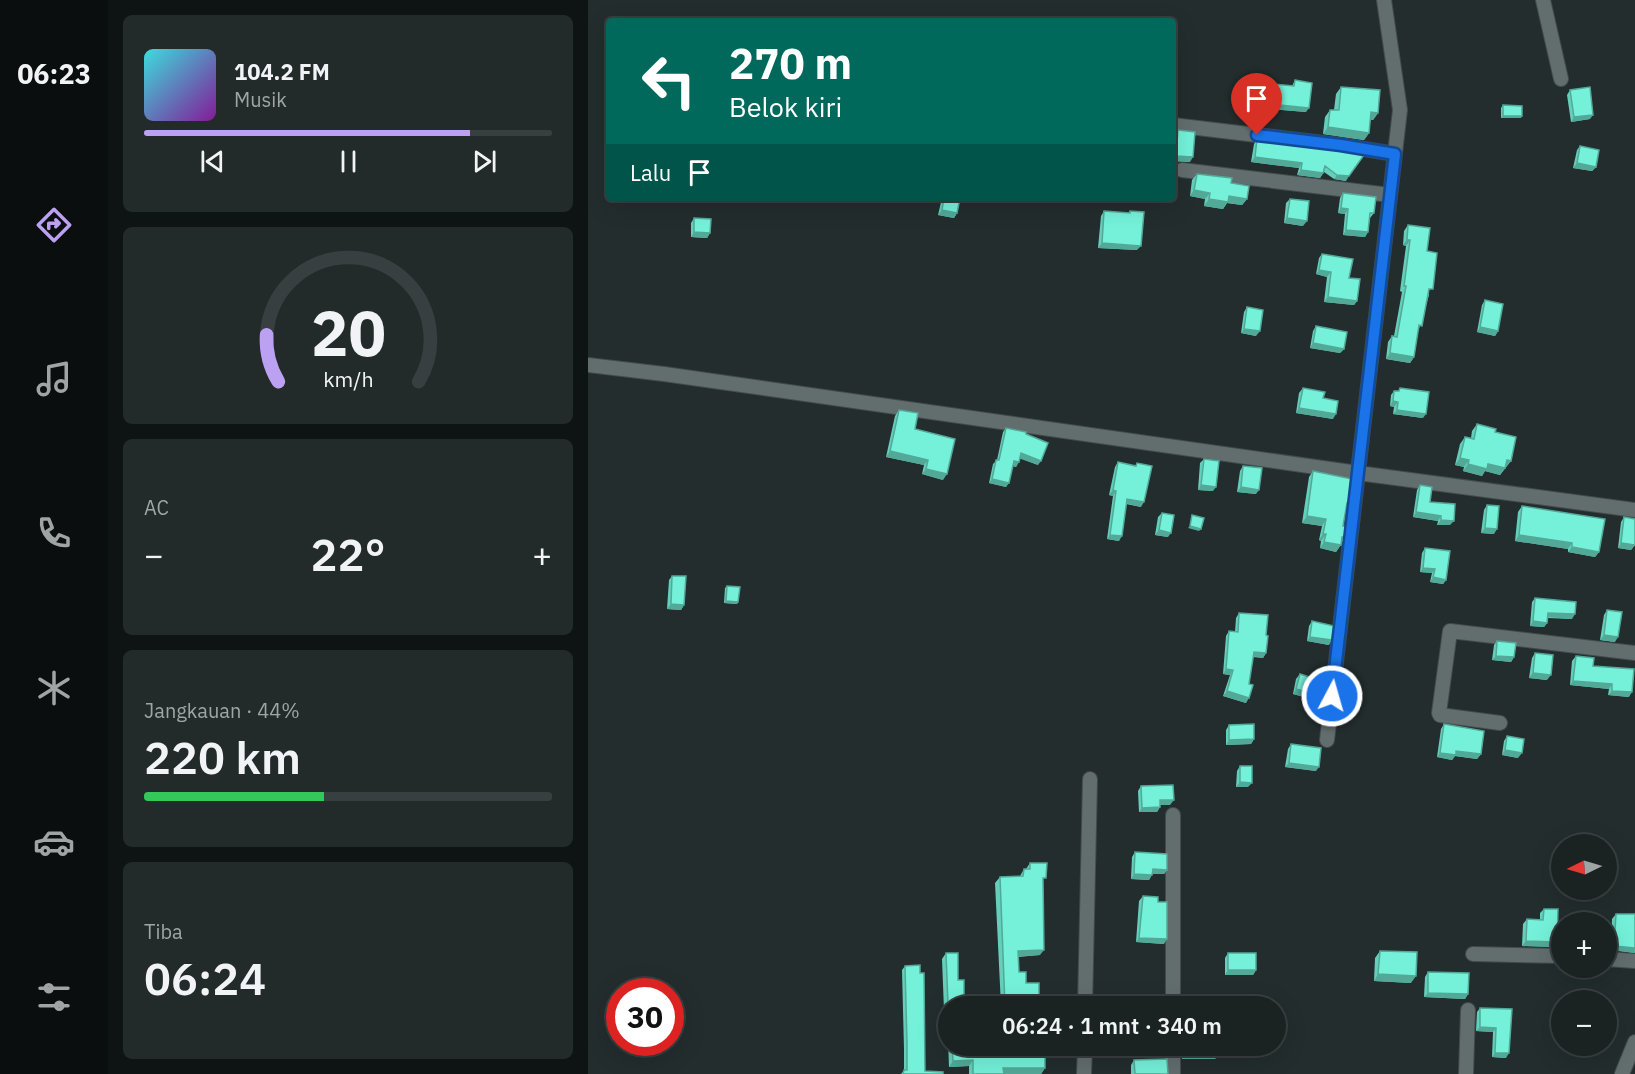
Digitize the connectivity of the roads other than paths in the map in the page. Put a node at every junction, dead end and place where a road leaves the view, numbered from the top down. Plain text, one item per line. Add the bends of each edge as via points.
1 (1384, 0) edge
2 (1543, 0) edge
3 (1561, 79) dead end
4 (1176, 125) edge
5 (1395, 154) junction
6 (1182, 170) dead end
7 (1390, 195) junction
8 (588, 365) edge
9 (1358, 473) junction
10 (1635, 510) edge
11 (1635, 653) edge
12 (1500, 723) dead end
13 (1327, 740) dead end
14 (1090, 779) dead end
15 (1173, 815) dead end
16 (1473, 954) dead end
17 (1551, 956) edge
18 (1617, 961) edge
19 (1635, 962) edge
20 (1085, 996) edge
21 (1173, 996) edge
22 (1468, 1010) dead end
23 (1635, 1042) edge
24 (1084, 1056) edge
25 (1173, 1056) edge
26 (1084, 1074) edge
27 (1173, 1074) edge
28 (1466, 1074) edge
29 (1622, 1074) edge

1 - 5 street via 1399,103
2 - 3 street
4 - 5 street
5 - 7 street
6 - 7 street
7 - 9 street
8 - 9 street
9 - 10 street
9 - 13 street
11 - 12 street via 1450,631 1440,715
14 - 20 street
15 - 21 street
16 - 17 street
18 - 19 street
22 - 28 street
23 - 29 street
24 - 26 street
25 - 27 street

